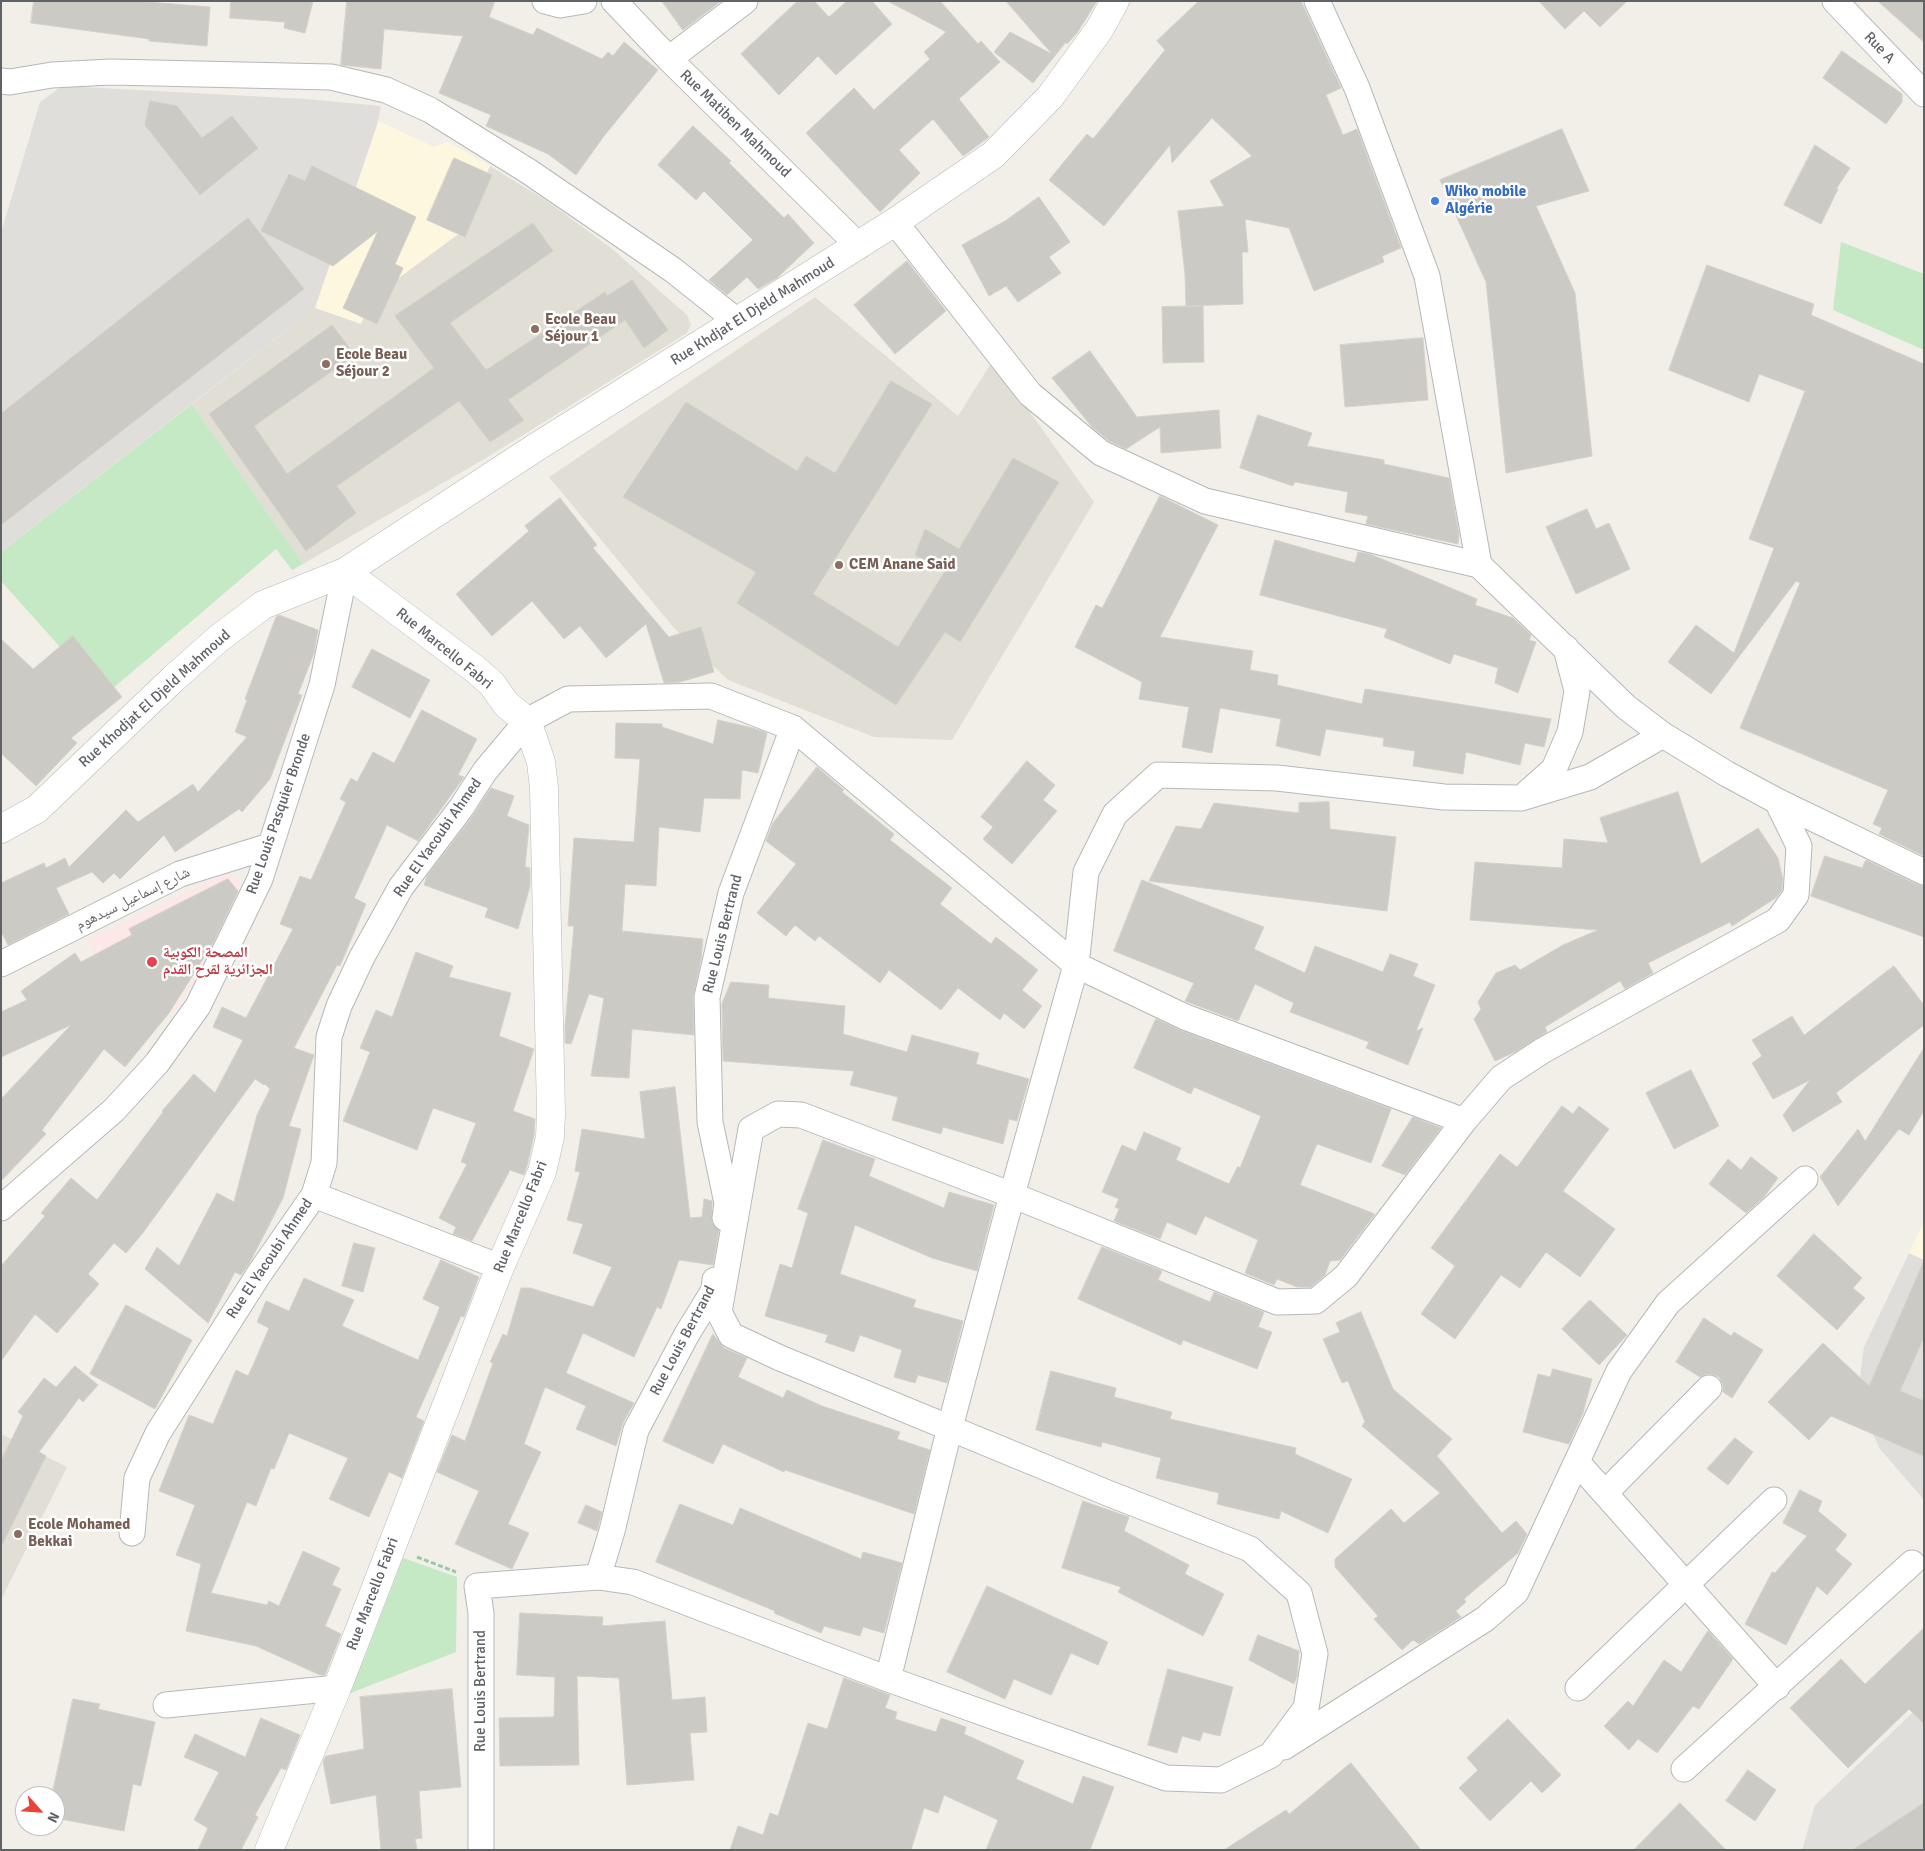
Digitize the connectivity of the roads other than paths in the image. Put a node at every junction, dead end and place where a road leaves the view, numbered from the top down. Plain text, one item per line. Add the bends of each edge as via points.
1 (545, 1) edge
2 (584, 1) edge
3 (614, 1) edge
4 (745, 1) edge
5 (1115, 1) edge
6 (1317, 1) edge
7 (1835, 1) edge
8 (668, 59) junction
9 (1, 81) edge
10 (1924, 94) edge
11 (895, 222) junction
12 (859, 246) junction
13 (737, 322) junction
14 (1479, 565) junction
15 (345, 572) junction
16 (1566, 648) junction
17 (527, 721) junction
18 (793, 728) junction
19 (1663, 735) junction
20 (1521, 798) junction
21 (1776, 801) junction
22 (1, 830) edge
23 (270, 846) junction
24 (1924, 872) edge
25 (1, 964) edge
26 (1076, 965) junction
27 (1464, 1121) junction
28 (1806, 1179) dead end
29 (314, 1195) junction
30 (1012, 1195) junction
31 (1, 1208) edge
32 (500, 1267) junction
33 (1709, 1388) dead end
34 (950, 1427) junction
35 (1577, 1462) junction
36 (1605, 1493) junction
37 (1774, 1500) dead end
38 (132, 1533) dead end
39 (1912, 1563) dead end
40 (598, 1577) junction
41 (1687, 1585) junction
42 (888, 1679) junction
43 (1777, 1687) junction
44 (337, 1688) junction
45 (1578, 1688) dead end
46 (166, 1705) dead end
47 (1271, 1755) junction
48 (1684, 1769) dead end
49 (276, 1844) edge
50 (481, 1850) edge

1 - 2 street via 560,5
3 - 8 street, Rue Matiben Mahmoud
4 - 8 street
5 - 11 street, Rue Khdjat El Djeld Mahmoud via 1099,30 1050,97 1000,148
6 - 14 street via 1356,88 1427,276
7 - 10 street, Rue A
8 - 12 street, Rue Matiben Mahmoud
9 - 13 street via 111,72 331,77 386,90 430,110 528,171 673,270
11 - 12 street, Rue Khdjat El Djeld Mahmoud
11 - 14 street via 1030,394 1101,453 1205,501
12 - 13 street, Rue Khdjat El Djeld Mahmoud
13 - 15 street, Rue Khdjat El Djeld Mahmoud
14 - 16 street
15 - 17 street, Rue Marcello Fabri via 475,669 492,684 506,704
15 - 22 street, Rue Khodjat El Djeld Mahmoud via 263,605 173,679 36,809
15 - 23 street, Rue Louis Pasquier Bronde via 322,685
16 - 19 street via 1626,707
16 - 20 street via 1577,691 1570,732 1554,769
17 - 18 street via 568,699 711,696
17 - 29 street, Rue El Yacoubi Ahmed via 485,771 401,887 339,1006 329,1037 324,1163
17 - 32 street, Rue Marcello Fabri via 541,762 544,788 550,1138 542,1172
18 - 26 street
18 - 40 street, Rue Louis Bertrand via 731,893 707,996 710,1122 727,1203 714,1290 636,1430
19 - 20 street via 1590,777
19 - 21 street
20 - 26 street via 1444,797 1277,778 1158,776 1115,814 1086,872
21 - 24 street
21 - 27 street via 1799,846 1796,895 1778,920 1542,1051 1501,1078
23 - 25 street, شارع إسماعيل سيدهوم via 180,874
23 - 31 street, Rue Louis Pasquier Bronde via 260,879 198,1006 157,1063 114,1110
26 - 27 street via 1185,1017
26 - 30 street
27 - 30 street via 1346,1276 1316,1301 1277,1302
28 - 35 street via 1668,1303 1619,1371
29 - 32 street
29 - 38 street, Rue El Yacoubi Ahmed via 259,1274 158,1433 137,1478
30 - 34 street
30 - 34 street via 801,1115 778,1114 751,1129 719,1312 731,1335
32 - 44 street, Rue Marcello Fabri
33 - 36 street
34 - 42 street
34 - 47 street via 1250,1549 1298,1592 1315,1654 1306,1708
35 - 36 street
35 - 47 street via 1516,1592 1485,1619
36 - 41 street
37 - 41 street
39 - 43 street
40 - 42 street via 633,1582
40 - 50 street, Rue Louis Bertrand via 477,1586 481,1613
41 - 43 street
41 - 45 street
42 - 47 street via 1166,1778 1221,1780
43 - 48 street
44 - 46 street
44 - 49 street, Rue Marcello Fabri

